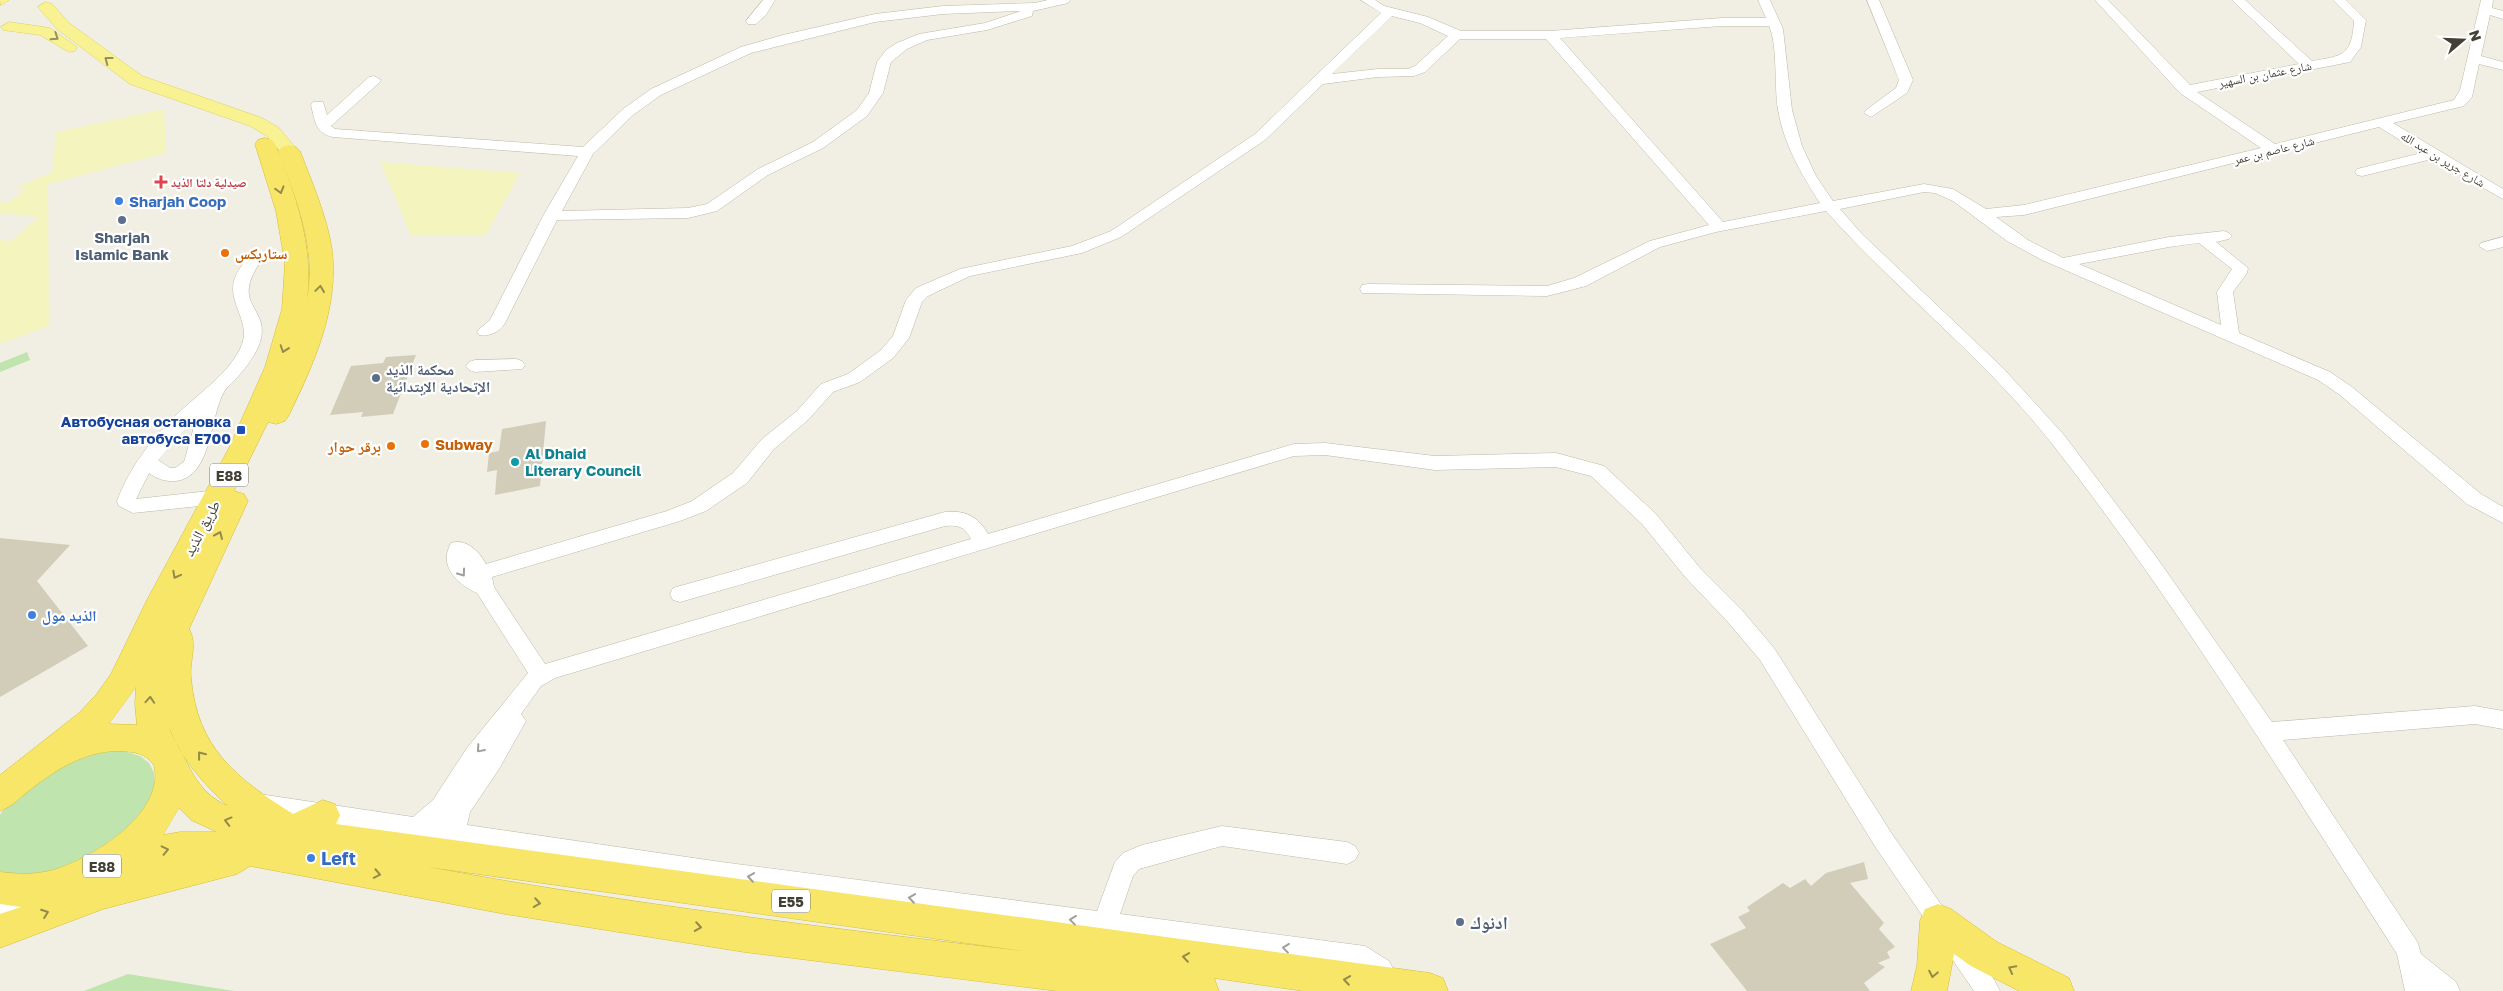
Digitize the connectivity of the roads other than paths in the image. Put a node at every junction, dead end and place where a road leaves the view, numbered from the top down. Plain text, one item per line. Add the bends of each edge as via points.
1 (769, 0) edge
2 (1064, 0) edge
3 (1367, 0) edge
4 (1764, 0) edge
5 (1873, 0) edge
6 (2100, 0) edge
7 (2238, 0) edge
8 (2339, 0) edge
9 (50, 3) edge
10 (2486, 5) edge
11 (1042, 6) junction
12 (1389, 12) junction
13 (2503, 15) edge
14 (752, 21) dead end
15 (1775, 22) junction
16 (4, 28) edge
17 (1456, 35) junction
18 (1550, 35) junction
19 (2474, 58) junction
20 (2309, 66) junction
21 (2503, 66) edge
22 (374, 80) dead end
23 (1319, 80) junction
24 (2185, 90) junction
25 (318, 105) dead end
26 (1871, 112) dead end
27 (2382, 124) junction
28 (323, 126) junction
29 (277, 148) junction
30 (2274, 150) junction
31 (587, 152) junction
32 (2433, 154) junction
33 (2362, 172) dead end
34 (2503, 195) edge
35 (1829, 206) junction
36 (1982, 214) junction
37 (551, 216) junction
38 (1719, 227) junction
39 (2224, 236) dead end
40 (2202, 238) junction
41 (2503, 242) edge
42 (2487, 246) dead end
43 (253, 261) dead end
44 (2061, 263) junction
45 (1368, 289) dead end
46 (484, 331) dead end
47 (2231, 336) junction
48 (516, 364) dead end
49 (475, 366) dead end
50 (217, 389) junction
51 (148, 461) junction
52 (218, 497) junction
53 (2503, 516) edge
54 (982, 543) junction
55 (680, 594) dead end
56 (186, 607) junction
57 (147, 630) junction
58 (541, 675) junction
59 (2503, 720) edge
60 (2266, 732) junction
61 (166, 760) junction
62 (40, 763) junction
63 (2, 786) edge
64 (458, 796) junction
65 (246, 802) junction
66 (324, 814) junction
67 (417, 828) junction
68 (291, 831) junction
69 (454, 834) junction
70 (260, 852) junction
71 (1347, 853) dead end
72 (57, 886) junction
73 (0, 888) edge
74 (0, 911) edge
75 (1938, 921) junction
76 (1105, 924) junction
77 (0, 931) edge
78 (2409, 958) junction
79 (1975, 969) junction
80 (1390, 986) junction
81 (1201, 991) edge
82 (1430, 991) edge
83 (1928, 991) edge
84 (1987, 991) edge
85 (2000, 991) edge
86 (2056, 991) edge
87 (2418, 991) edge
88 (2447, 991) edge

1 - 14 street
2 - 11 street
3 - 12 street
4 - 15 street
5 - 26 street via 1906,80 1902,90
6 - 24 street
7 - 20 street
8 - 20 street, شارع عثمان بن السهير via 2360,20 2350,55 2345,59
9 - 16 main road via 24,21
29 -> 9 main road via 273,132 256,122 128,75 63,26
10 - 13 street
10 - 19 street, شارع عاصم بن عمر
11 - 31 street via 933,11 875,18 756,46 650,96 628,112
11 - 37 street via 1001,22 924,37 902,46 884,62 873,100 862,113 818,145 763,172 712,208 688,213
12 - 17 street via 1424,20
12 - 23 street
15 - 18 street via 1722,22
15 - 35 street via 1785,110 1795,146 1809,176
16 -> 29 main road via 44,31 122,85 235,126
17 - 18 street
17 - 23 street via 1413,72
18 - 38 street
19 - 21 street
19 - 27 street, شارع عاصم بن عمر via 2465,97 2459,104
20 - 24 street, شارع عثمان بن السهير
22 - 28 street
23 - 58 street via 1260,137 1110,237 1076,250 972,270 922,292 914,300 901,338 887,354 854,378 829,386 768,444 746,473 699,506 483,580
24 - 30 street
25 - 28 street
27 - 30 street, شارع عاصم بن عمر
27 - 32 street, شارع جرير بن عبد الله
28 - 31 street via 336,134
29 -> 52 highway, طريق الذيد / E88 via 275,171 296,250 294,310 276,371 256,421
56 -> 29 highway, طريق الذيد / E88 via 305,356 318,306 322,276 320,248 311,212
30 - 36 street, شارع عاصم بن عمر via 2024,210
31 - 37 street
32 - 33 street
32 - 34 street, شارع جرير بن عبد الله
35 - 36 street via 1933,188 1952,193
35 - 38 street
35 - 60 street via 1997,372 2058,439 2150,563
36 - 44 street via 2026,246
37 - 46 street via 497,323
38 - 45 street via 1655,244 1564,288 1546,291
39 - 40 street
40 - 44 street
40 - 47 street via 2240,268 2225,292
41 - 42 street
43 - 50 street via 243,276 240,288 254,324 253,338 246,354
44 - 47 street
47 - 53 street via 2300,364 2336,383 2474,499
48 - 49 street
50 - 51 street via 183,419
50 - 51 street via 189,469 169,476 156,470
51 - 52 street via 128,497 128,505
52 -> 57 highway, طريق الذيد / E88
54 - 55 street via 978,530 968,521 944,519
54 - 58 street
54 - 75 street via 1304,449 1435,463 1556,460 1597,471 1649,519 1767,654
61 -> 56 highway, طريق الذيد / E88 via 152,724 149,703 153,675
65 -> 56 highway via 225,785 189,740 180,714 175,687 175,655
57 - 62 highway, طريق الذيد / E88 via 132,666 114,696 81,730
57 - 63 highway via 125,665 108,684 44,739
58 - 64 street via 522,698 508,735
59 - 60 street via 2475,715
60 - 78 street via 2409,951
61 - 62 highway, E88 via 145,740 126,737 82,744
68 -> 61 highway, E55 via 248,826 214,817 186,795
61 - 72 highway, E88 via 171,788 152,823 116,857
62 - 63 highway, E88
64 - 67 street
64 - 69 street
65 - 66 street
65 - 68 highway
66 - 67 street
66 - 68 highway
67 - 69 street
80 -> 68 highway, E55
76 -> 69 street
72 -> 70 highway via 180,847
77 -> 70 highway via 103,893
70 -> 81 highway via 505,898 734,933
71 - 76 street via 1222,836 1142,856 1123,870
72 - 73 highway, E88 via 22,892
72 - 74 street
75 - 79 street
75 -> 83 highway via 1935,966
86 -> 75 highway via 1984,954
80 -> 76 street via 1380,969 1364,958
78 - 87 street
78 - 88 street
79 - 84 street
79 - 85 street
80 - 82 highway, E55

